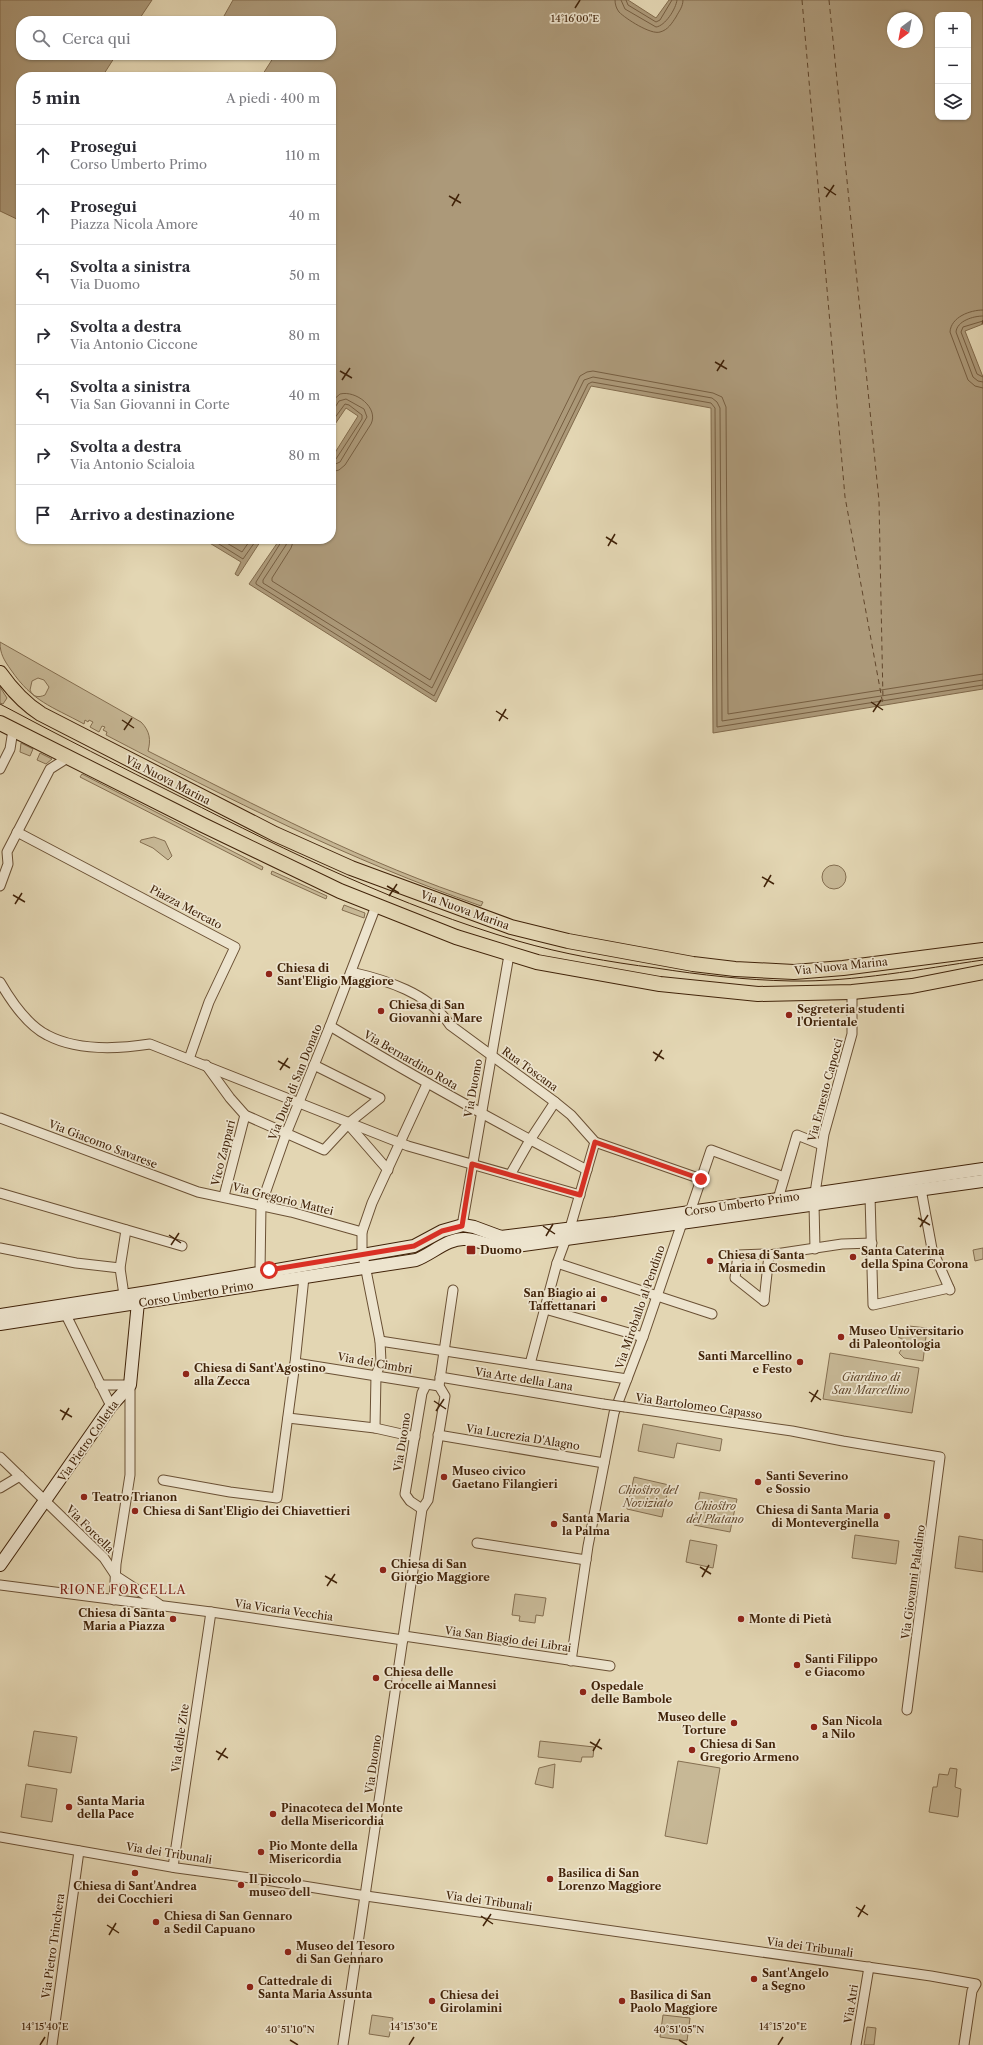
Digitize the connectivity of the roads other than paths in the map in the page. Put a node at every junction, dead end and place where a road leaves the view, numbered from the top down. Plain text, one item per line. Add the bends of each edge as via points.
1 (0, 673) edge
2 (0, 723) edge
3 (13, 730) junction
4 (69, 757) junction
5 (0, 769) edge
6 (17, 832) junction
7 (4, 850) edge
8 (0, 886) edge
9 (376, 906) junction
10 (983, 950) edge
11 (509, 955) junction
12 (351, 972) junction
13 (983, 972) edge
14 (0, 982) edge
15 (852, 992) junction
16 (330, 1026) junction
17 (491, 1055) junction
18 (189, 1059) junction
19 (206, 1065) junction
20 (314, 1065) junction
21 (427, 1084) junction
22 (298, 1102) junction
23 (554, 1102) junction
24 (481, 1114) junction
25 (245, 1115) junction
26 (0, 1118) edge
27 (349, 1123) junction
28 (286, 1134) junction
29 (530, 1140) junction
30 (595, 1142) junction
31 (400, 1143) junction
32 (822, 1145) junction
33 (472, 1164) junction
34 (983, 1169) edge
35 (587, 1170) junction
36 (387, 1172) junction
37 (510, 1175) junction
38 (784, 1177) junction
39 (701, 1179) junction
40 (983, 1181) edge
41 (921, 1189) junction
42 (198, 1192) joint
43 (0, 1193) edge
44 (580, 1195) junction
45 (224, 1196) junction
46 (870, 1196) junction
47 (778, 1199) junction
48 (814, 1199) junction
49 (261, 1205) junction
50 (690, 1212) junction
51 (682, 1223) junction
52 (462, 1226) junction
53 (126, 1230) junction
54 (362, 1232) junction
55 (568, 1234) junction
56 (502, 1242) junction
57 (872, 1242) junction
58 (182, 1246) dead end
59 (0, 1248) edge
60 (815, 1249) junction
61 (769, 1255) junction
62 (362, 1256) junction
63 (557, 1264) junction
64 (120, 1268) junction
65 (365, 1268) junction
66 (260, 1271) junction
67 (304, 1277) junction
68 (453, 1290) dead end
69 (124, 1295) junction
70 (656, 1296) junction
71 (138, 1302) junction
72 (545, 1309) junction
73 (64, 1313) junction
74 (712, 1314) dead end
75 (0, 1315) edge
76 (0, 1324) edge
77 (643, 1338) junction
78 (380, 1341) junction
79 (445, 1350) junction
80 (296, 1362) junction
81 (530, 1364) junction
82 (376, 1375) junction
83 (627, 1379) junction
84 (440, 1382) junction
85 (100, 1385) junction
86 (130, 1385) junction
87 (426, 1385) junction
88 (622, 1403) junction
89 (603, 1404) joint
90 (112, 1406) junction
91 (288, 1418) junction
92 (375, 1428) junction
93 (438, 1435) junction
94 (415, 1437) junction
95 (0, 1457) edge
96 (940, 1457) joint
97 (604, 1463) junction
98 (20, 1476) junction
99 (163, 1480) dead end
100 (0, 1488) edge
101 (45, 1501) junction
102 (422, 1509) junction
103 (477, 1543) dead end
104 (586, 1560) junction
105 (0, 1565) edge
106 (116, 1576) junction
107 (0, 1585) edge
108 (114, 1600) junction
109 (162, 1606) junction
110 (210, 1612) junction
111 (404, 1638) junction
112 (571, 1661) junction
113 (610, 1666) dead end
114 (907, 1710) dead end
115 (0, 1837) edge
116 (79, 1851) junction
117 (173, 1867) junction
118 (366, 1896) junction
119 (869, 1967) junction
120 (52, 2045) edge
121 (343, 2045) edge
122 (856, 2045) edge
123 (964, 2045) edge

1 - 10 main road, Via Nuova Marina via 26,704 41,714 275,834 352,868 510,926 568,941 693,964 764,971 820,971
2 - 3 main road
3 - 4 main road
3 - 5 street via 10,749
4 - 6 street via 50,769
4 - 9 main road via 203,825
6 - 7 street
6 - 18 street, Piazza Mercato via 235,947 209,1002
7 - 8 street via 8,864
9 - 11 main road
9 - 12 street, Via Duca di San Donato
11 - 15 main road via 566,969 684,988 758,994
11 - 17 street, Via Duomo
12 - 16 street, Via Duca di San Donato
12 - 17 street, Rua Toscana via 378,978 424,1001 440,1012 450,1025
13 - 15 main road via 912,986
14 - 18 street via 25,1017 46,1035 64,1042 103,1047 150,1044
15 - 32 street, Via Ernesto Capocci via 852,1034
16 - 20 street, Via Duca di San Donato
16 - 21 street, Via Bernardino Rota
17 - 23 street, Rua Toscana
17 - 24 street, Via Duomo
18 - 19 street
19 - 22 street
19 - 25 street
20 - 22 street, Via Duca di San Donato
20 - 27 street via 380,1098
21 - 24 street, Via Bernardino Rota
21 - 31 street
22 - 27 street
22 - 28 street, Via Duca di San Donato
23 - 29 street
23 - 30 street, Rua Toscana via 571,1115
24 - 29 street, Via Bernardino Rota
24 - 33 street, Via Duomo
25 - 28 street
25 - 45 street, Vico Zappari
26 - 42 street, Via Giacomo Savarese
27 - 28 street via 324,1150
27 - 31 street
27 - 36 street
28 - 49 street, Via Duca di San Donato
29 - 35 street, Via Bernardino Rota
29 - 37 street
30 - 35 street
30 - 39 street
31 - 33 street
31 - 36 street
32 - 38 street via 797,1135
32 - 48 street, Via Ernesto Capocci
33 - 37 street
33 - 52 street, Via Duomo
34 - 48 main road, Corso Umberto Primo
35 - 44 street
36 - 54 street
37 - 44 street
38 - 39 street via 711,1150
38 - 47 street
39 - 50 street
40 - 41 main road, Corso Umberto Primo
41 - 46 main road, Corso Umberto Primo
41 - 57 street via 932,1250 949,1289 873,1305
42 - 45 street, Via Gregorio Mattei
43 - 53 street
44 - 55 street
45 - 49 street, Via Gregorio Mattei
46 - 48 main road, Corso Umberto Primo
46 - 57 street
47 - 48 main road, Corso Umberto Primo
47 - 50 main road, Corso Umberto Primo
48 - 51 main road, Corso Umberto Primo
48 - 60 street, Via Ernesto Capocci
49 - 54 street, Via Gregorio Mattei
49 - 66 street, Via Duca di San Donato
50 - 55 main road, Corso Umberto Primo
51 - 55 main road, Corso Umberto Primo
51 - 70 street, Via Miroballo al Pendino
52 - 56 main road via 474,1227
52 - 62 main road, Corso Umberto Primo via 442,1231 414,1246
53 - 58 street
53 - 64 street
54 - 62 street
55 - 56 main road, Corso Umberto Primo
55 - 63 street
56 - 65 main road, Corso Umberto Primo via 464,1239 448,1243 428,1256 416,1260
57 - 60 street
59 - 64 street via 76,1263
60 - 61 street
61 - 61 street via 764,1301 735,1278 738,1255
62 - 65 street
62 - 66 main road, Corso Umberto Primo
63 - 70 street
63 - 72 street
64 - 69 street
65 - 67 main road, Corso Umberto Primo
65 - 78 street
66 - 69 main road, Corso Umberto Primo
67 - 71 main road, Corso Umberto Primo
67 - 80 street
68 - 79 street, Via Duomo
69 - 75 main road, Corso Umberto Primo
70 - 74 street
70 - 77 street, Via Miroballo al Pendino
71 - 73 main road, Corso Umberto Primo
71 - 86 main road
72 - 77 street
72 - 81 street
73 - 76 main road, Corso Umberto Primo
73 - 85 street
77 - 83 street, Via Miroballo al Pendino
78 - 79 street
78 - 82 street via 381,1362
79 - 81 street
79 - 84 street, Via Duomo
80 - 82 street, Via dei Cimbri
80 - 91 street
81 - 83 street
82 - 87 street, Via dei Cimbri
82 - 92 street
83 - 88 street, Via Miroballo al Pendino
84 - 87 street
84 - 89 street, Via Arte della Lana
84 - 93 street, Via Duomo via 445,1396
85 - 86 street
85 - 90 street
86 - 90 main road, Via Pietro Colletta
86 - 106 street via 130,1475
87 - 94 street, Via Duomo via 422,1393
88 - 89 street, Via Bartolomeo Capasso, bridge
88 - 96 street, Via Bartolomeo Capasso
88 - 97 street, Via Miroballo al Pendino via 614,1413
90 - 101 main road, Via Pietro Colletta
91 - 92 street
91 - 99 street via 277,1498
92 - 94 street
93 - 97 street, Via Lucrezia D'Alagno
93 - 102 street, Via Duomo via 428,1500
94 - 102 street, Via Duomo via 405,1494
95 - 98 street, Via Forcella
96 - 114 street, Via Giovanni Paladino
97 - 104 street, Via Miroballo al Pendino
98 - 100 street
98 - 101 street, Via Forcella
101 - 105 main road, Via Pietro Colletta
101 - 106 street, Via Forcella via 104,1558
102 - 111 street, Via Duomo
103 - 104 street
104 - 112 street, Via Miroballo al Pendino
106 - 108 street
106 - 109 street
107 - 108 street, Via Vicaria Vecchia
108 - 109 street, Via Vicaria Vecchia
109 - 110 street, Via Vicaria Vecchia
110 - 111 street, Via Vicaria Vecchia
110 - 117 street, Via delle Zite
111 - 112 street, Via San Biagio dei Librai
111 - 118 street, Via Duomo
112 - 113 street, Via San Biagio dei Librai
115 - 116 street, Via dei Tribunali
116 - 117 street, Via dei Tribunali
116 - 120 street, Via Pietro Trinchera
117 - 118 street, Via dei Tribunali
118 - 119 street, Via dei Tribunali
118 - 121 street, Via Duomo
119 - 122 street, Via Atri
119 - 123 street, Via dei Tribunali via 976,1984 972,1991

